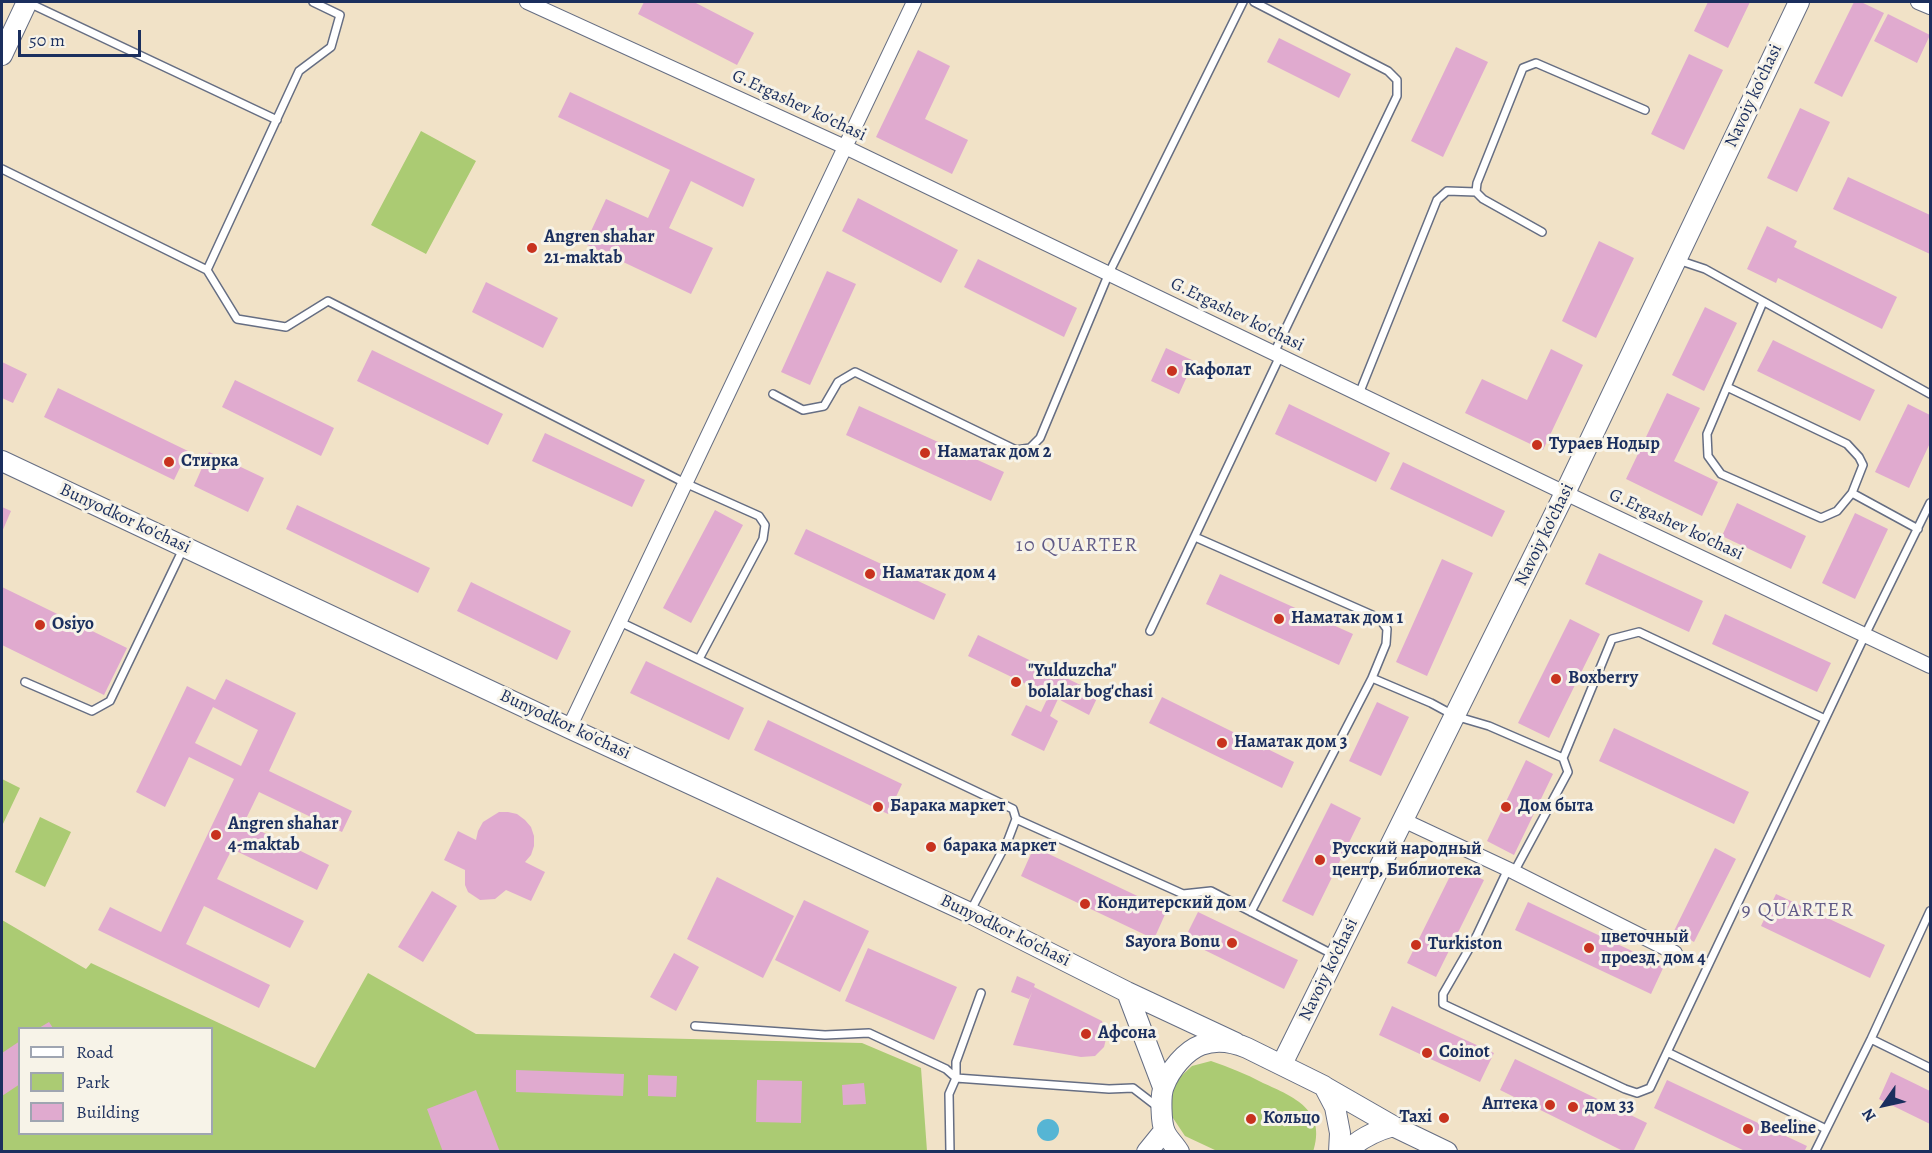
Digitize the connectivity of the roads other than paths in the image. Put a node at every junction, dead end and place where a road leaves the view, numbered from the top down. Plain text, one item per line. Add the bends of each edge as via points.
1 (27, 2) edge
2 (313, 2) edge
3 (527, 2) edge
4 (914, 2) edge
5 (1243, 2) edge
6 (1254, 2) edge
7 (1799, 2) edge
8 (1918, 2) edge
9 (1930, 7) edge
10 (2, 56) edge
11 (1645, 110) dead end
12 (276, 120) junction
13 (845, 147) junction
14 (2, 170) edge
15 (1476, 192) junction
16 (1542, 232) dead end
17 (1677, 260) junction
18 (207, 270) junction
19 (1108, 273) junction
20 (1763, 302) junction
21 (1277, 354) junction
22 (1727, 387) junction
23 (773, 394) dead end
24 (1359, 394) junction
25 (1930, 394) edge
26 (2, 461) edge
27 (686, 483) junction
28 (1852, 493) junction
29 (1565, 494) junction
30 (1930, 503) edge
31 (1918, 529) junction
32 (1194, 537) junction
33 (184, 547) junction
34 (620, 622) junction
35 (1150, 631) dead end
36 (1865, 635) junction
37 (699, 659) junction
38 (1930, 666) edge
39 (1372, 678) junction
40 (25, 682) dead end
41 (1455, 716) junction
42 (1824, 719) junction
43 (569, 728) junction
44 (1563, 758) junction
45 (1016, 819) junction
46 (1404, 820) junction
47 (1511, 871) junction
48 (1930, 911) edge
49 (1251, 912) junction
50 (970, 913) junction
51 (1922, 928) junction
52 (1930, 933) edge
53 (1675, 953) dead end
54 (1336, 956) junction
55 (1127, 992) junction
56 (981, 993) dead end
57 (695, 1026) dead end
58 (1871, 1039) junction
59 (1236, 1043) junction
60 (1667, 1052) junction
61 (1282, 1064) junction
62 (1930, 1068) edge
63 (956, 1078) junction
64 (1324, 1086) junction
65 (1163, 1087) junction
66 (1161, 1110) junction
67 (1393, 1126) junction
68 (1826, 1129) junction
69 (1164, 1131) junction
70 (950, 1152) edge
71 (1148, 1152) edge
72 (1179, 1152) edge
73 (1339, 1152) edge
74 (1346, 1152) edge
75 (1447, 1152) edge
76 (1815, 1152) edge

1 - 10 main road
1 - 12 lane
2 - 12 lane via 340,15 331,47 299,71
3 - 13 street, G.Ergashev ko'chasi
4 - 13 street
5 - 19 lane
6 - 21 lane via 1388,71 1397,80 1397,96
7 - 17 main road, Navoiy ko'chasi
8 - 9 street
11 - 15 lane via 1536,63 1522,68
12 - 18 lane
13 - 19 street, G.Ergashev ko'chasi
13 - 27 street
14 - 18 lane
15 - 16 lane
15 - 24 lane via 1447,190 1437,200
17 - 20 lane via 1705,269
17 - 29 main road, Navoiy ko'chasi
18 - 27 lane via 237,319 286,327 328,301
19 - 21 street, G.Ergashev ko'chasi
19 - 23 lane via 1040,438 1030,447 1016,450 855,372 838,382 824,405 803,410
20 - 22 lane
20 - 25 lane
21 - 24 street, G.Ergashev ko'chasi
21 - 32 lane
22 - 28 lane via 1847,444 1863,465
22 - 28 lane via 1707,434 1708,456 1721,474 1821,518 1837,511
24 - 29 street, G.Ergashev ko'chasi
26 - 33 main road, Bunyodkor ko'chasi
27 - 34 street
27 - 37 lane via 759,516 765,525 763,539
28 - 31 lane
29 - 36 street, G.Ergashev ko'chasi
29 - 41 main road, Navoiy ko'chasi
30 - 31 lane
31 - 36 lane
32 - 35 lane
32 - 39 lane via 1379,618 1387,629 1386,644
33 - 40 lane via 110,701 92,711
33 - 43 main road, Bunyodkor ko'chasi
34 - 37 lane
34 - 43 street
36 - 38 street, G.Ergashev ko'chasi
36 - 42 lane
37 - 45 lane via 1010,806
39 - 41 lane
39 - 49 lane
41 - 44 lane via 1489,726
41 - 46 main road, Navoiy ko'chasi
42 - 44 lane via 1639,632 1612,639
42 - 60 lane
43 - 50 main road, Bunyodkor ko'chasi
44 - 47 lane via 1568,772
45 - 49 lane via 1183,894 1211,891
45 - 50 lane
46 - 47 street
46 - 54 main road, Navoiy ko'chasi
47 - 53 street
47 - 60 lane via 1443,994 1443,1004 1637,1093 1650,1088
48 - 51 lane
49 - 54 lane
50 - 55 main road, Bunyodkor ko'chasi
51 - 52 lane
51 - 58 lane
54 - 61 main road, Navoiy ko'chasi
55 - 59 main road, Bunyodkor ko'chasi
55 - 65 main road
56 - 63 lane via 956,1062
57 - 63 lane via 825,1035 868,1033 946,1069
58 - 62 lane
58 - 68 lane
59 - 61 main road, Bunyodkor ko'chasi
59 - 65 main road via 1200,1045 1181,1058
60 - 68 lane
61 - 64 main road, Bunyodkor ko'chasi
63 - 66 lane via 1133,1088
63 - 70 lane via 948,1094
64 - 67 main road, Bunyodkor ko'chasi
64 - 73 main road via 1335,1107
65 - 66 main road
66 - 69 main road
67 - 74 main road via 1374,1131
67 - 75 main road, Bunyodkor ko'chasi
68 - 76 lane
69 - 71 main road
69 - 72 main road

